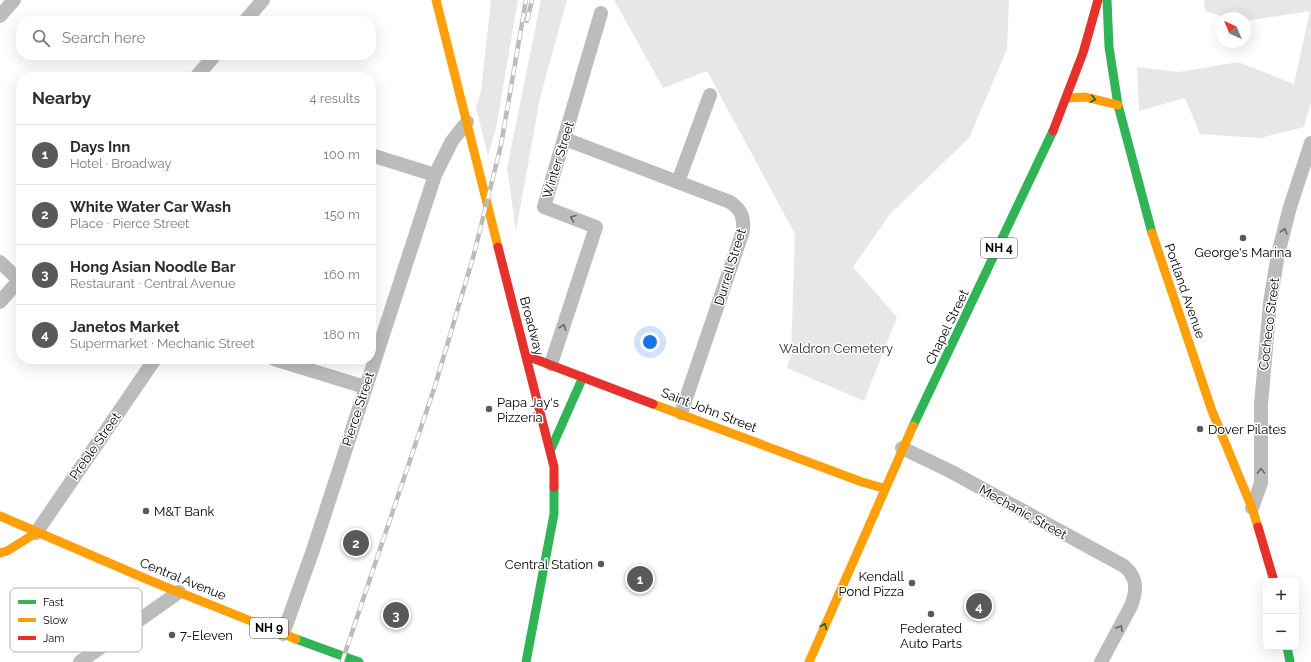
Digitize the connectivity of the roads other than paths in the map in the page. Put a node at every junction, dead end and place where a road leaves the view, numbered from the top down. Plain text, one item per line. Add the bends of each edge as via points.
1 (14, 0) edge
2 (263, 0) edge
3 (436, 0) edge
4 (1098, 0) edge
5 (1107, 0) edge
6 (601, 13) dead end
7 (0, 16) edge
8 (249, 16) edge
9 (211, 60) edge
10 (200, 72) edge
11 (710, 95) dead end
12 (1067, 98) junction
13 (1118, 105) junction
14 (467, 122) junction
15 (565, 139) junction
16 (1311, 143) edge
17 (376, 157) edge
18 (435, 175) junction
19 (678, 182) junction
20 (0, 262) edge
21 (16, 276) edge
22 (16, 284) edge
23 (0, 302) edge
24 (376, 354) edge
25 (527, 356) junction
26 (152, 364) edge
27 (290, 364) edge
28 (373, 364) edge
29 (551, 364) junction
30 (583, 377) junction
31 (365, 387) junction
32 (681, 413) junction
33 (902, 448) junction
34 (551, 449) junction
35 (883, 488) junction
36 (1252, 508) junction
37 (0, 516) edge
38 (36, 533) junction
39 (0, 553) edge
40 (1273, 578) edge
41 (179, 592) junction
42 (142, 618) edge
43 (283, 634) junction
44 (1288, 650) edge
45 (94, 652) edge
46 (326, 657) edge
47 (80, 662) edge
48 (359, 662) edge
49 (526, 662) edge
50 (809, 662) edge
51 (1101, 662) edge
52 (1290, 662) edge

1 - 7 street
2 - 8 street
3 - 14 main road, Broadway
4 - 12 main road, Chapel Street / NH 4 via 1087,42
5 - 13 main road, Portland Avenue via 1109,47
6 - 15 street, Winter Street
9 - 10 street
11 - 19 street
12 -> 13 main road via 1085,97
12 - 33 main road, Chapel Street / NH 4 via 1013,219
13 - 36 main road, Portland Avenue via 1160,261 1212,411
14 - 18 street, Pierce Street via 452,140
14 - 25 main road, Broadway
15 - 19 street, Durrell Street
29 -> 15 street, Winter Street via 596,227 544,207
36 -> 16 street, Cocheco Street via 1261,483 1261,404 1270,303 1278,254 1290,207
17 - 18 street
18 - 24 street, Pierce Street
19 - 32 street, Durrell Street via 730,202 738,207 744,222 743,232
20 - 21 street
22 - 23 street
25 - 29 main road, Saint John Street
25 - 34 main road, Broadway
26 - 38 street, Preble Street
27 - 31 street
28 - 31 street, Pierce Street
29 - 30 main road, Saint John Street
30 - 32 main road, Saint John Street
30 - 34 main road
31 - 43 street, Pierce Street
32 - 35 main road, Saint John Street
33 - 35 main road, Chapel Street / NH 4
51 -> 33 street, Mechanic Street via 1131,606 1136,585 1133,575 1124,566 950,471
34 - 49 main road, Broadway via 556,485 554,514
50 -> 35 main road, Chapel Street
36 - 40 main road, Portland Avenue
37 - 38 main road, Central Avenue / NH 9
38 - 39 main road
38 - 41 main road, Central Avenue / NH 9
41 - 42 street
41 - 43 main road, Central Avenue / NH 9
43 - 46 main road, Central Avenue / NH 9
44 - 52 main road
45 - 47 street
46 - 48 main road, Central Avenue / NH 9

